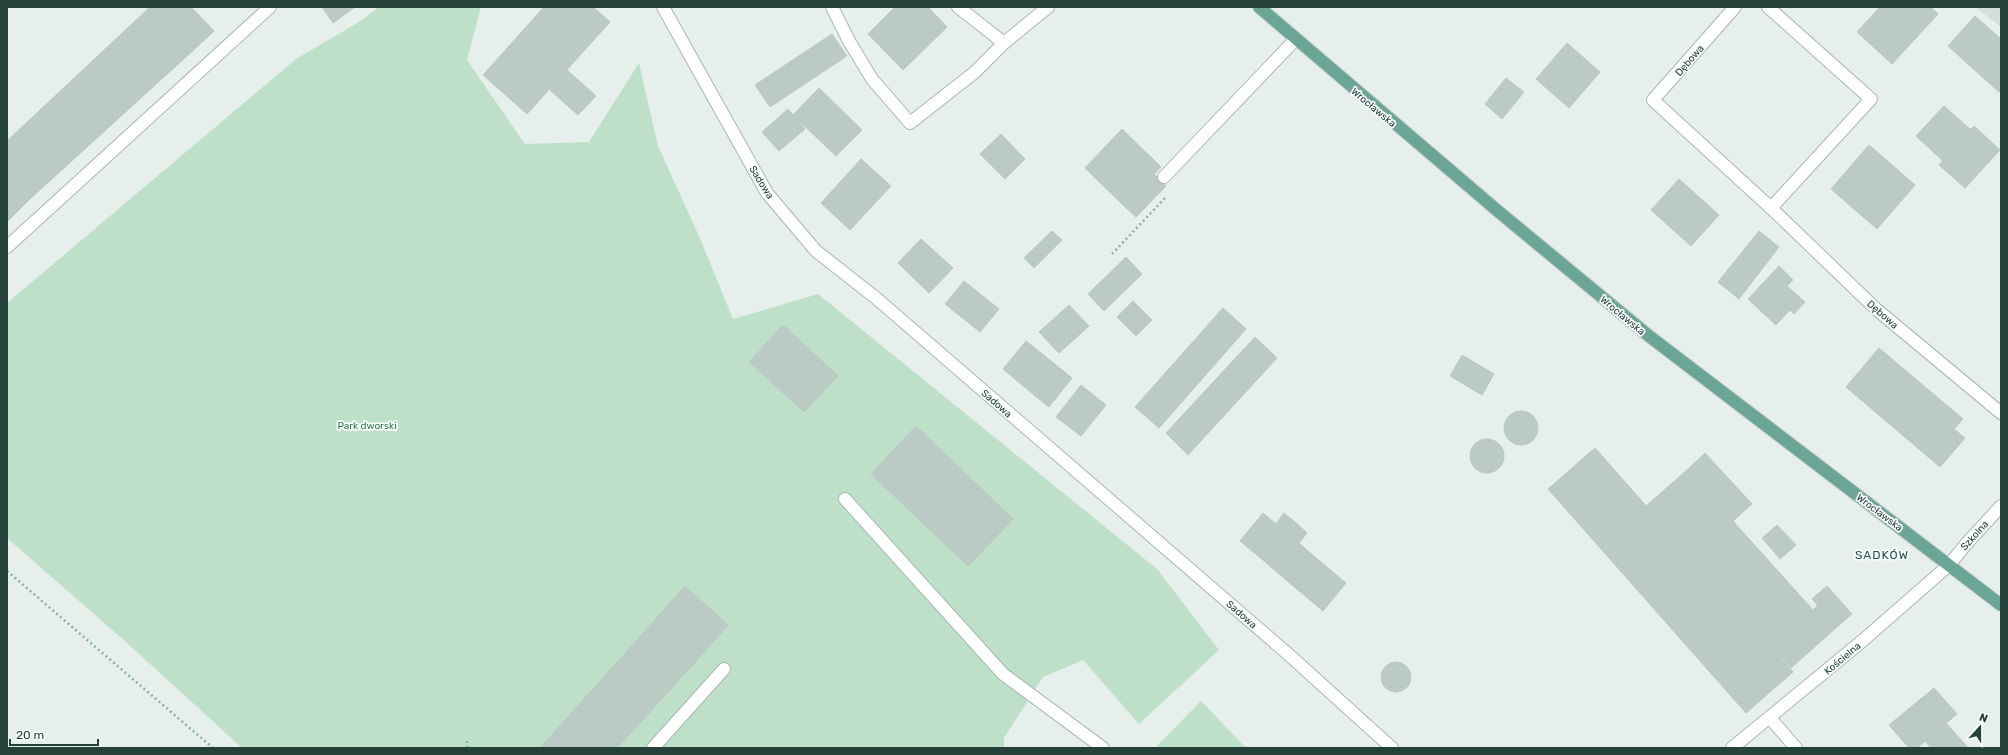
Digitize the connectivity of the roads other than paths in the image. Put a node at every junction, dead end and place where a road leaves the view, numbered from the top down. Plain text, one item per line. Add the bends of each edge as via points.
1 (270, 7) edge
2 (663, 7) edge
3 (832, 7) edge
4 (958, 7) edge
5 (1048, 7) edge
6 (1259, 7) edge
7 (1735, 7) edge
8 (1768, 7) edge
9 (1295, 40) junction
10 (1004, 43) junction
11 (1164, 177) dead end
12 (1772, 208) junction
13 (7, 247) edge
14 (2001, 413) edge
15 (844, 499) dead end
16 (2001, 506) edge
17 (1949, 565) junction
18 (2001, 605) edge
19 (724, 669) dead end
20 (1770, 718) junction
21 (653, 748) edge
22 (1103, 748) edge
23 (1392, 748) edge
24 (1732, 748) edge
25 (1796, 748) edge

1 - 13 street
2 - 23 street, Sadowa via 767,193 816,251 876,298 1288,654
3 - 10 street via 872,79 910,123 975,72
4 - 10 street
5 - 10 street
6 - 9 main road, Wrocławska
7 - 12 street, Dębowa via 1653,100
8 - 12 street via 1871,99
9 - 11 street
9 - 17 main road, Wrocławska via 1650,336
12 - 14 street, Dębowa via 1876,309
15 - 22 street via 1003,674
16 - 17 street, Szkolna
17 - 18 main road, Wrocławska
17 - 20 street, Kościelna
19 - 21 street
20 - 24 street, Kościelna
20 - 25 street

